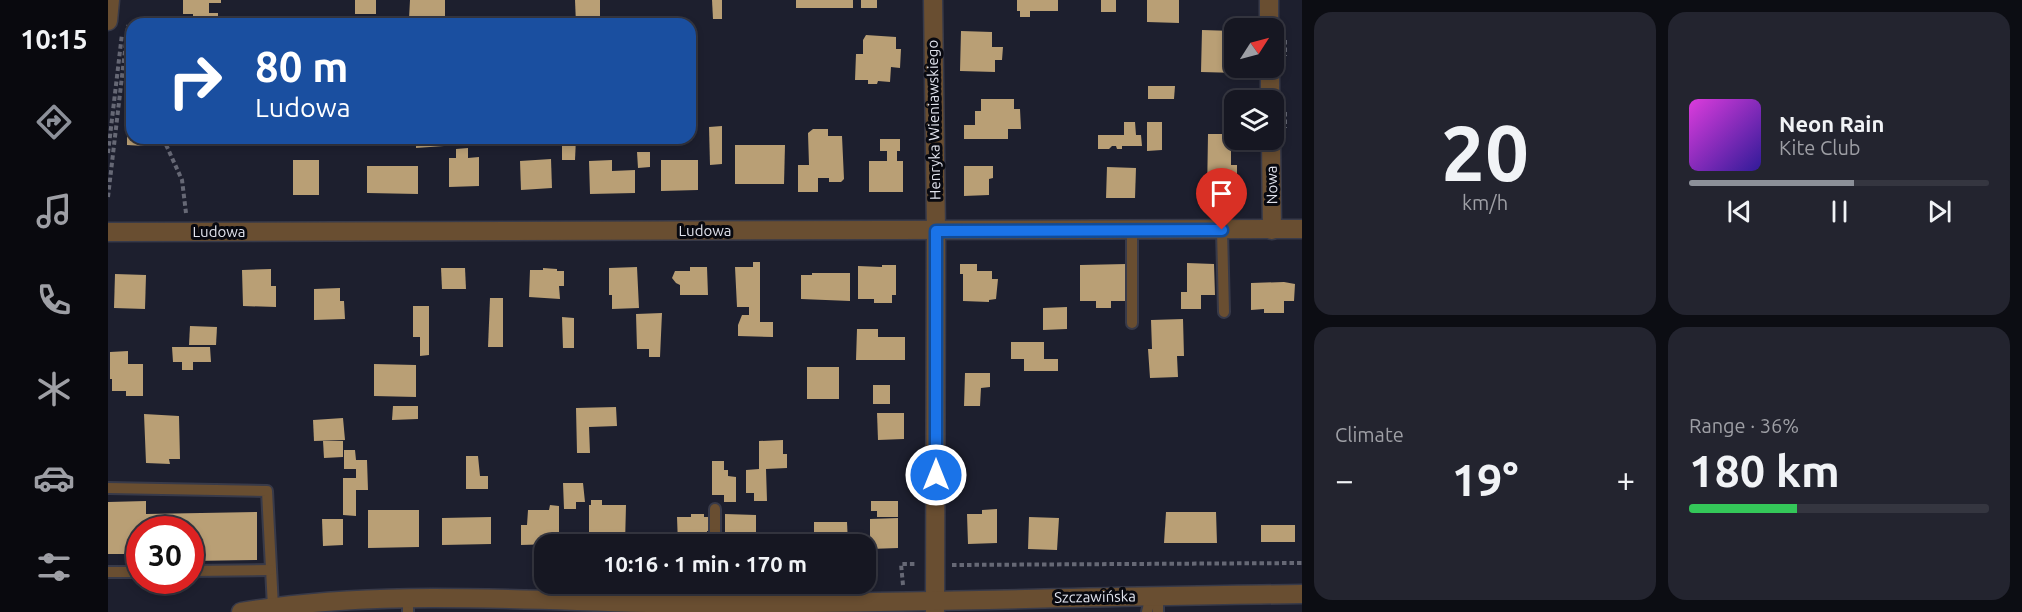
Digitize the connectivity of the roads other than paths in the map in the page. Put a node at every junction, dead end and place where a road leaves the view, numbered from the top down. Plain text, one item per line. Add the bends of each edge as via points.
1 (110, 0) edge
2 (933, 0) edge
3 (1269, 0) edge
4 (1269, 18) edge
5 (120, 21) edge
6 (1271, 150) edge
7 (1302, 229) edge
8 (1222, 230) junction
9 (1272, 230) junction
10 (936, 231) junction
11 (1132, 231) junction
12 (108, 232) edge
13 (1224, 312) dead end
14 (1132, 323) dead end
15 (108, 488) edge
16 (715, 508) dead end
17 (715, 534) edge
18 (270, 570) junction
19 (204, 571) edge
20 (108, 572) edge
21 (126, 572) edge
22 (1302, 594) edge
23 (1153, 604) edge
24 (408, 605) edge
25 (721, 606) edge
26 (935, 606) edge
27 (273, 607) junction
28 (241, 612) edge

1 - 5 street
2 - 10 street, Henryka Wieniawskiego
3 - 4 street
6 - 9 street, Nowa
7 - 9 street, Ludowa
8 - 9 street, Ludowa
8 - 11 street, Ludowa
8 - 13 lane
10 - 11 street, Ludowa
10 - 12 street, Ludowa
10 - 26 street, Henryka Wieniawskiego
11 - 14 lane
15 - 18 lane via 267,491
16 - 17 lane
18 - 19 lane
18 - 27 lane
20 - 21 lane
22 - 23 street, Szczawińska
23 - 26 street, Szczawińska
24 - 25 street, Szczawińska
24 - 27 street, Szczawińska via 346,599
25 - 26 street, Szczawińska via 904,600
27 - 28 street, Szczawińska

